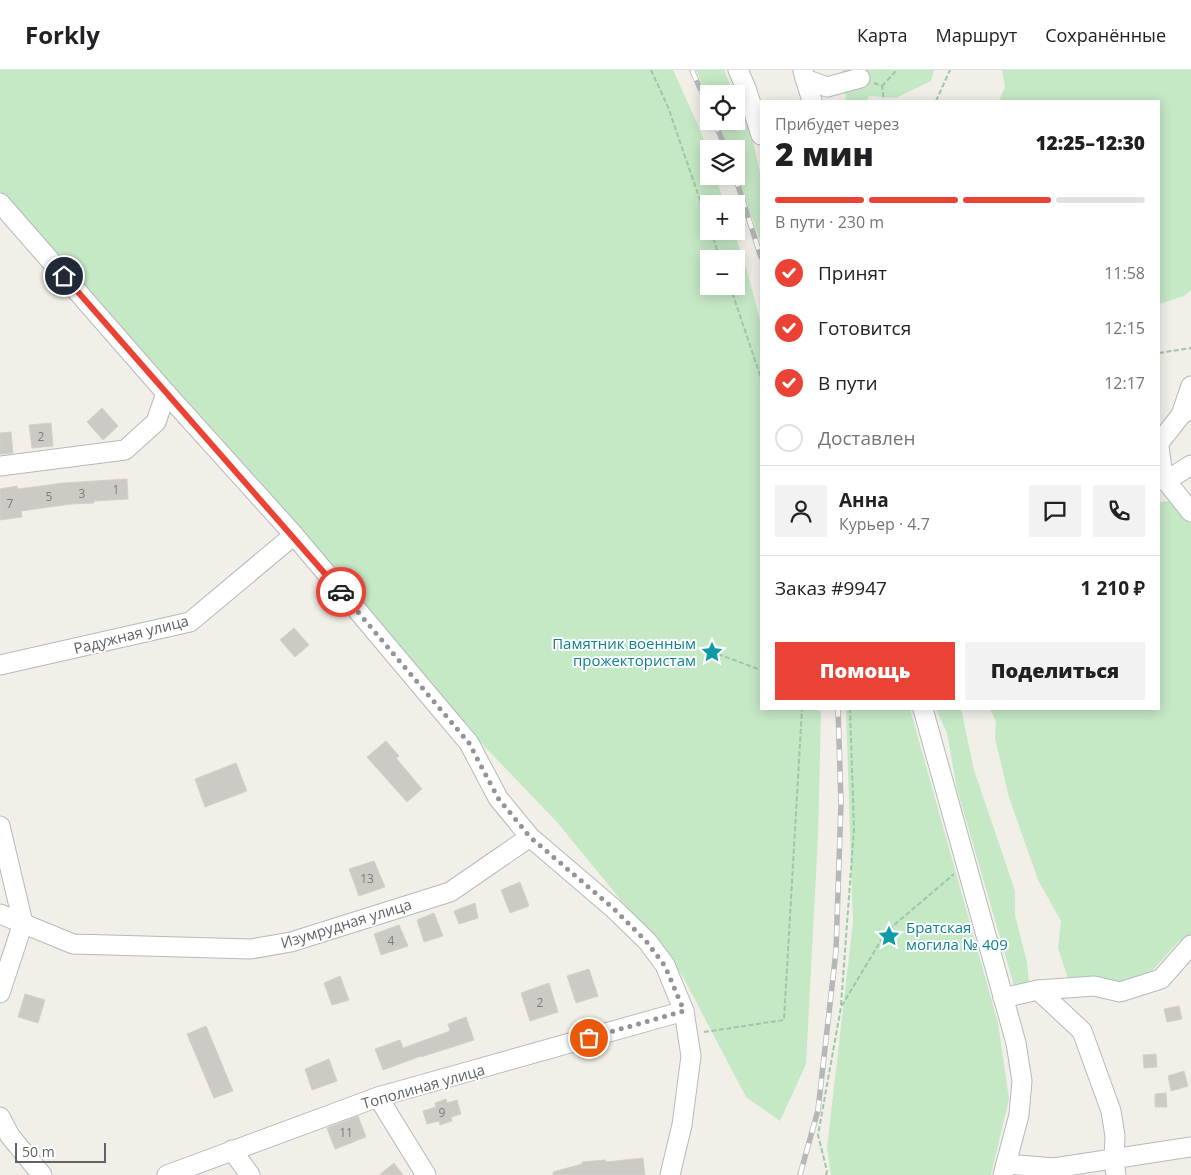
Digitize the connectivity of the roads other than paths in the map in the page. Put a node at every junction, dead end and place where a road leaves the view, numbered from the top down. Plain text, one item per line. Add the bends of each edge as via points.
1 (738, 70) edge
2 (804, 74) edge
3 (860, 78) road end
4 (812, 100) edge
5 (760, 132) edge
6 (0, 203) edge
7 (1191, 386) edge
8 (166, 393) junction
9 (1186, 411) edge
10 (1160, 443) edge
11 (1160, 461) edge
12 (1191, 465) edge
13 (0, 466) edge
14 (1161, 478) edge
15 (1191, 512) edge
16 (294, 535) junction
17 (0, 665) edge
18 (923, 710) edge
19 (0, 826) edge
20 (530, 837) junction
21 (0, 914) edge
22 (23, 923) junction
23 (1191, 945) edge
24 (1038, 990) junction
25 (0, 993) edge
26 (1003, 998) junction
27 (684, 1011) junction
28 (378, 1097) junction
29 (0, 1118) edge
30 (1191, 1147) edge
31 (232, 1150) junction
32 (1115, 1167) edge
33 (1004, 1170) edge
34 (42, 1175) edge
35 (167, 1175) edge
36 (250, 1175) edge
37 (426, 1175) edge
38 (670, 1175) edge

1 - 5 street
2 - 3 street via 827,87
2 - 4 street
6 - 8 street
7 - 9 street
8 - 13 street via 156,422 125,450
8 - 16 street
9 - 10 street
11 - 14 street
12 - 14 street via 1178,474
14 - 15 street
16 - 17 street, Радужная улица via 190,622
16 - 20 street via 469,743 498,798
18 - 26 street
19 - 22 street
20 - 22 street, Изумрудная улица via 450,892 283,944 252,949 73,944
20 - 27 street via 613,908 646,941 665,966
21 - 22 street, Изумрудная улица
22 - 25 street
23 - 24 street via 1161,979 1120,992 1094,986
24 - 26 street
24 - 32 street via 1082,1030 1111,1111
26 - 33 street via 1016,1043 1022,1081 1019,1115
27 - 28 street, Тополиная улица
27 - 38 street via 691,1056 682,1126
28 - 31 street, Тополиная улица
28 - 37 street
29 - 34 street via 10,1136
30 - 32 street
31 - 35 street, Тополиная улица
31 - 36 street
32 - 33 street

